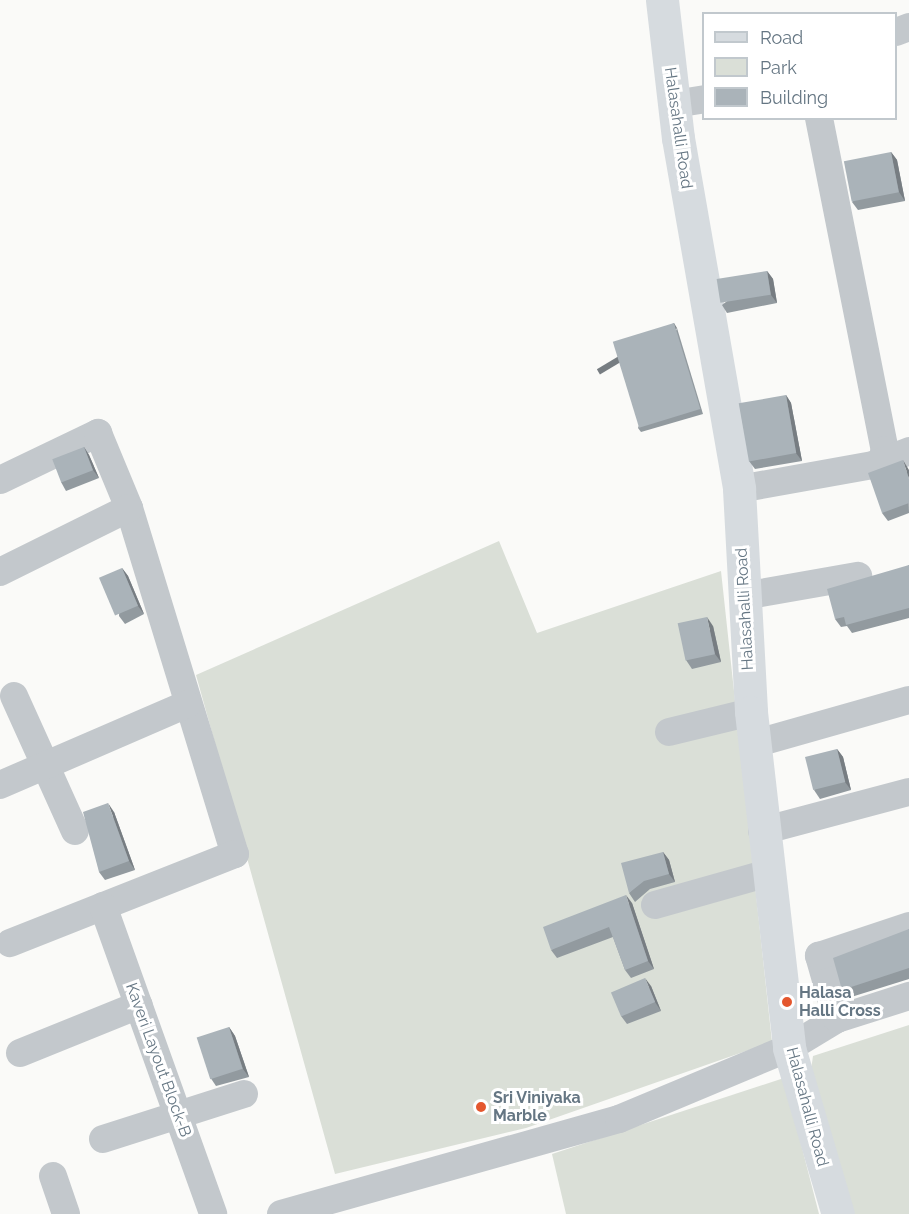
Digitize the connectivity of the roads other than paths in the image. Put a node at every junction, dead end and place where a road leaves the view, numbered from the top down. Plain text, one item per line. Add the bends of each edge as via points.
1 (662, 0) edge
2 (689, 102) edge
3 (819, 120) edge
4 (909, 451) edge
5 (882, 459) junction
6 (0, 480) edge
7 (739, 489) junction
8 (129, 508) junction
9 (0, 572) edge
10 (858, 576) dead end
11 (744, 596) junction
12 (14, 696) dead end
13 (909, 700) edge
14 (187, 704) junction
15 (754, 727) junction
16 (669, 732) dead end
17 (45, 765) junction
18 (0, 784) edge
19 (909, 792) edge
20 (75, 831) dead end
21 (762, 831) junction
22 (768, 873) junction
23 (655, 905) dead end
24 (103, 906) junction
25 (909, 926) edge
26 (10, 943) dead end
27 (909, 996) edge
28 (139, 1005) junction
29 (837, 1019) junction
30 (789, 1048) junction
31 (20, 1053) dead end
32 (244, 1094) dead end
33 (178, 1114) junction
34 (103, 1139) dead end
35 (53, 1176) dead end
36 (66, 1214) edge
37 (213, 1214) edge
38 (281, 1214) edge
39 (838, 1214) edge

1 - 2 main road, Halasahalli Road
2 - 7 main road, Halasahalli Road
3 - 5 street via 885,450
4 - 5 street
5 - 7 street
6 - 8 street via 98,433
7 - 11 main road, Halasahalli Road
8 - 9 street
8 - 14 street
10 - 11 street
11 - 15 main road, Halasahalli Road
12 - 17 street
13 - 15 street
14 - 17 street
14 - 24 street via 235,854
15 - 16 street
15 - 21 main road, Halasahalli Road
17 - 18 street
17 - 20 street
19 - 21 street
21 - 22 main road, Halasahalli Road
22 - 23 street
22 - 30 main road, Halasahalli Road
24 - 26 street
24 - 28 street, Kaveri Layout Block-B
25 - 29 street via 819,956
27 - 29 street
28 - 31 street
28 - 33 street, Kaveri Layout Block-B
29 - 30 street
30 - 38 street via 619,1119
30 - 39 main road, Halasahalli Road
32 - 33 street
33 - 34 street
33 - 37 street, Kaveri Layout Block-B
35 - 36 street

